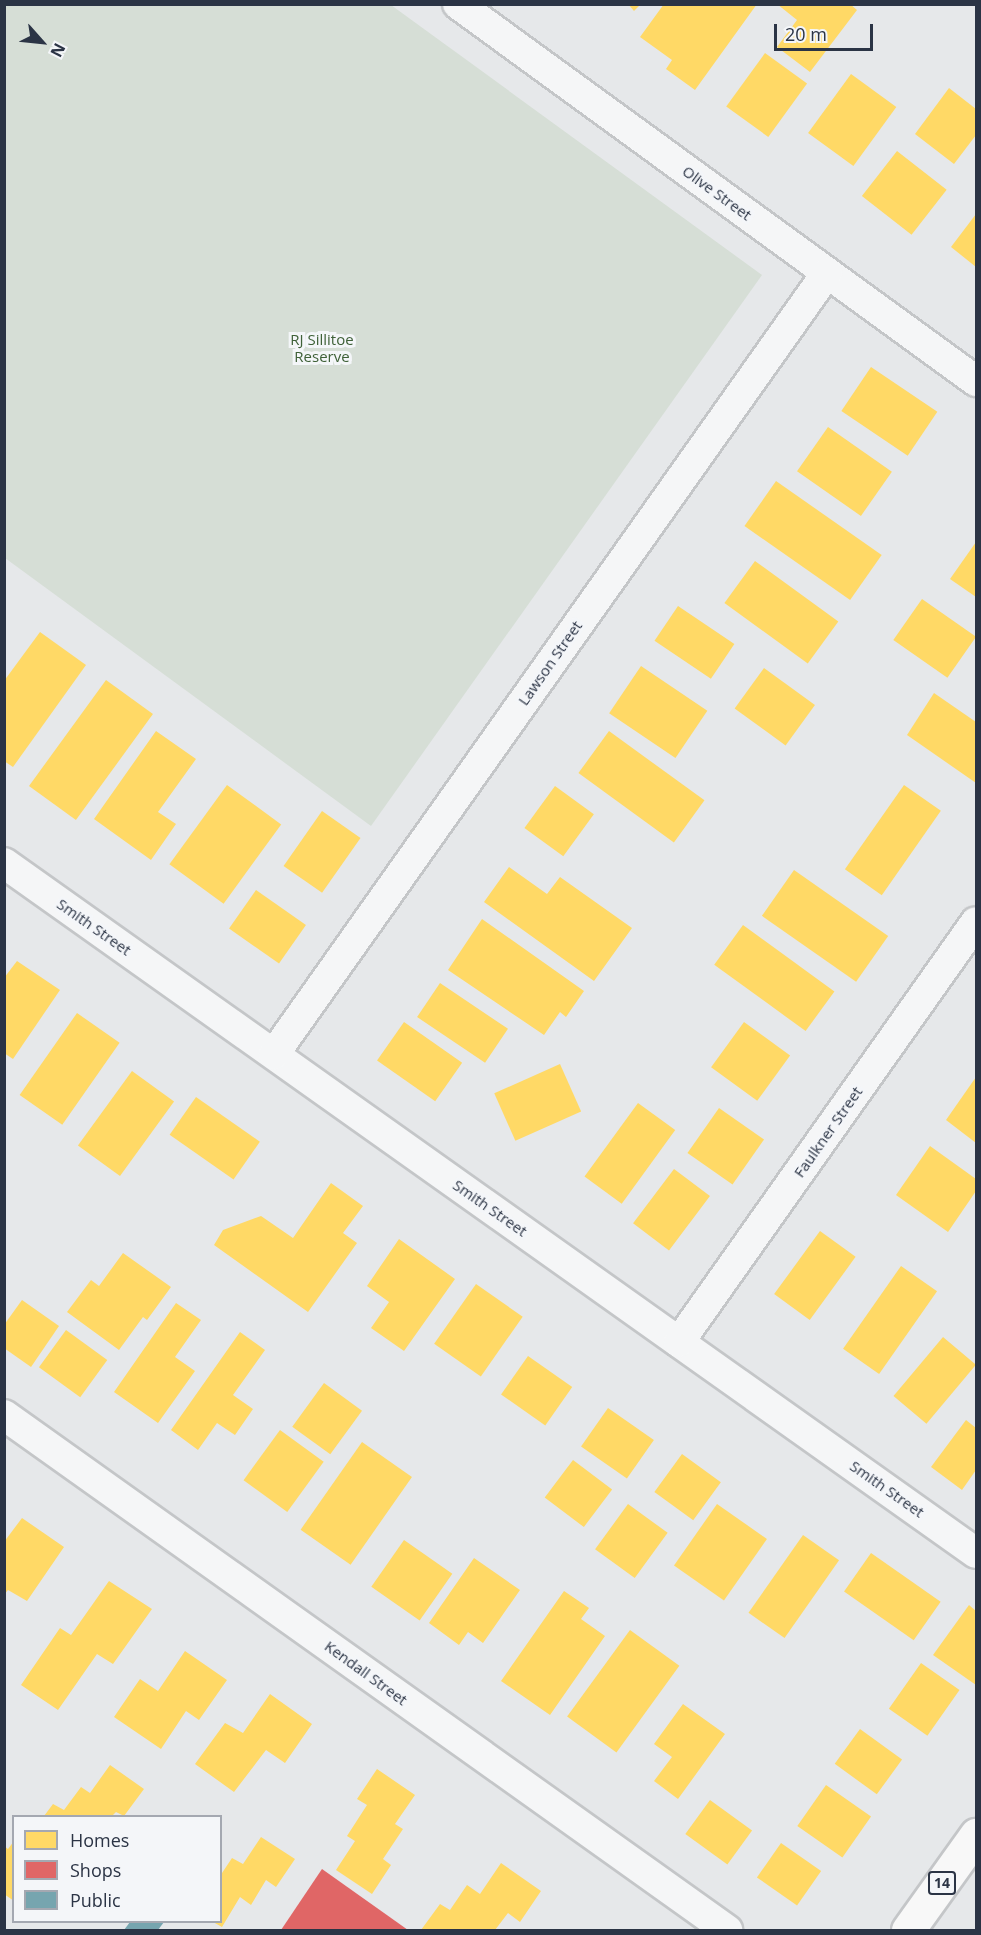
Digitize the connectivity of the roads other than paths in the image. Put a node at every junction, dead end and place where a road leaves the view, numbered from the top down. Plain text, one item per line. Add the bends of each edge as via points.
1 (458, 4) edge
2 (827, 273) junction
3 (976, 381) edge
4 (4, 863) edge
5 (976, 922) edge
6 (274, 1054) junction
7 (679, 1342) junction
8 (4, 1415) edge
9 (976, 1553) edge
10 (976, 1835) edge
11 (727, 1930) edge
12 (908, 1930) edge

1 - 2 street, Olive Street
2 - 3 street, Olive Street
2 - 6 street, Lawson Street
4 - 6 street, Smith Street
5 - 7 street, Faulkner Street
6 - 7 street, Smith Street
7 - 9 street, Smith Street
8 - 11 street, Kendall Street
10 - 12 main road, 14

